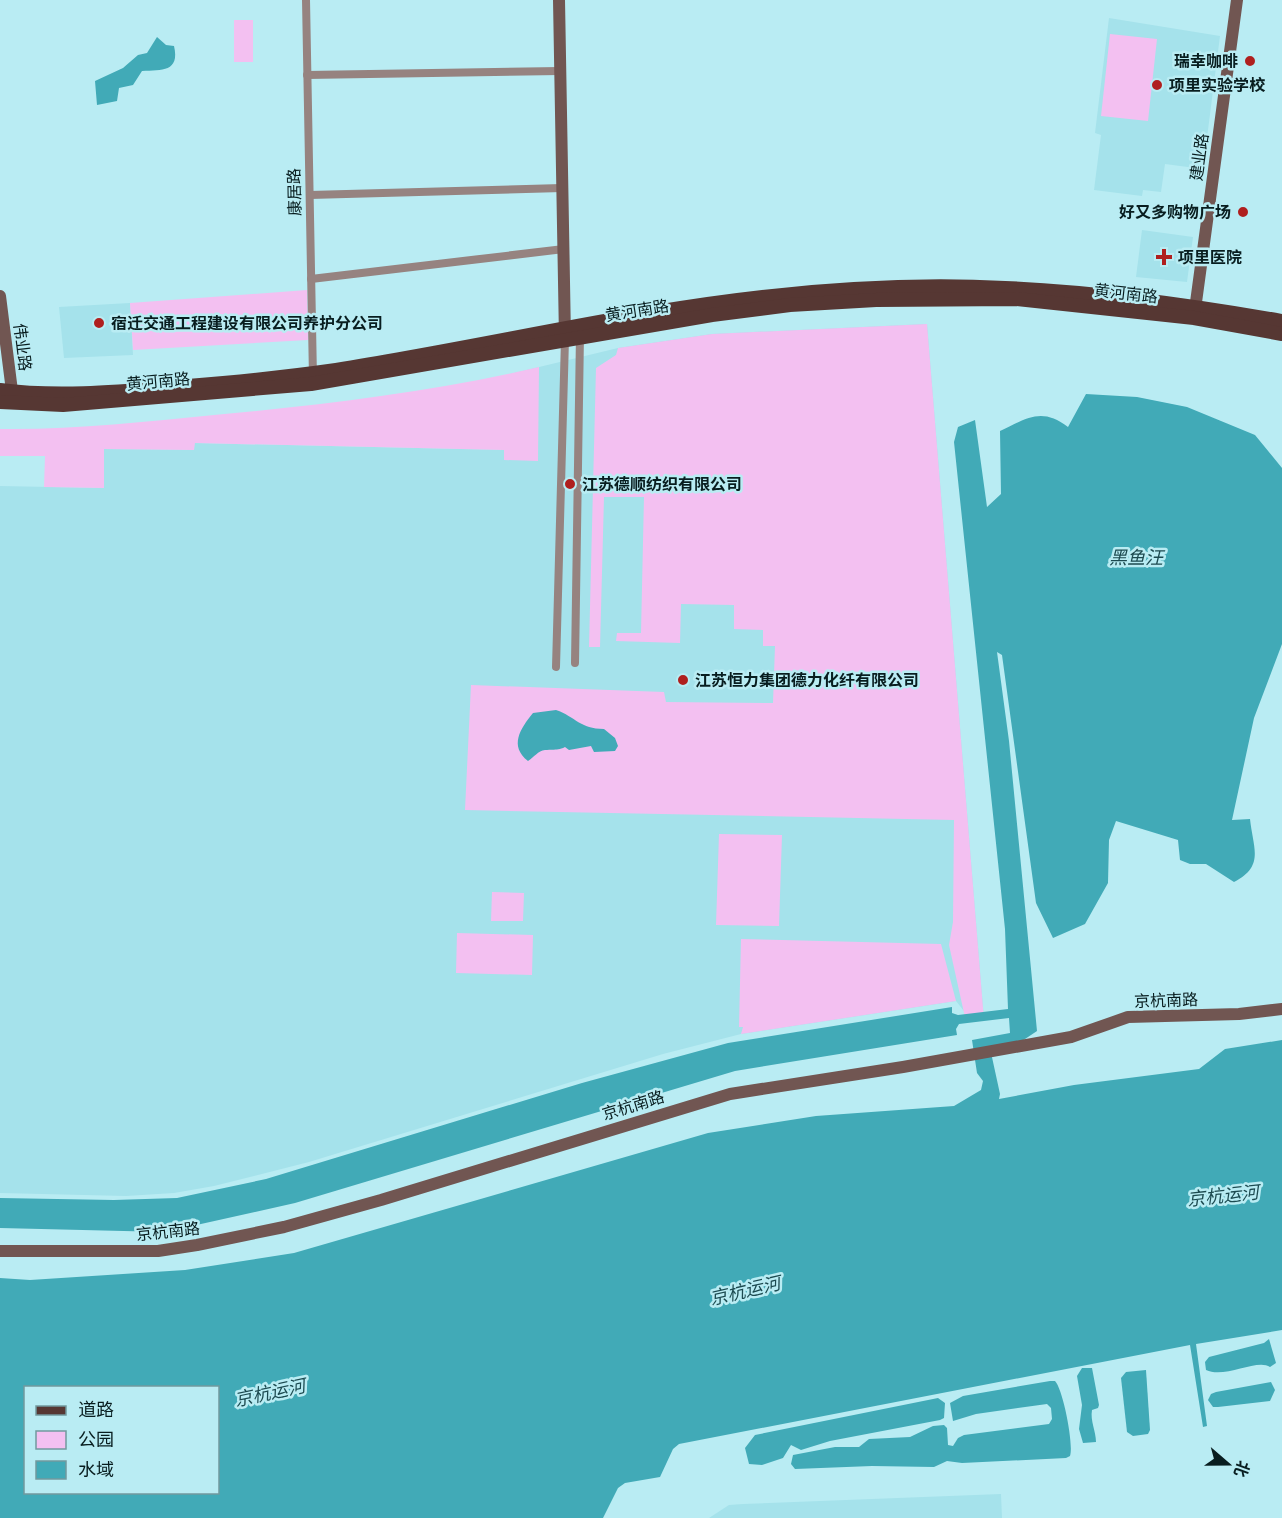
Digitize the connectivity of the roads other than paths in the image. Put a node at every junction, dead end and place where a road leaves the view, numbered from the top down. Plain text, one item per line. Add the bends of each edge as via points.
1 (306, 0) edge
2 (559, 0) edge
3 (1237, 0) edge
4 (560, 71) junction
5 (307, 75) junction
6 (562, 189) junction
7 (310, 195) junction
8 (564, 249) junction
9 (311, 279) junction
10 (0, 296) edge
11 (1195, 312) junction
12 (1282, 321) edge
13 (580, 331) junction
14 (565, 333) junction
15 (1282, 334) edge
16 (313, 379) junction
17 (6, 397) edge
18 (575, 663) dead end
19 (556, 668) dead end
20 (1282, 1009) edge
21 (0, 1251) edge

1 - 5 street, 康居路
2 - 4 street
3 - 11 street, 建业路
4 - 5 street
4 - 6 street
5 - 7 street, 康居路
6 - 7 street
6 - 8 street
7 - 9 street, 康居路
8 - 9 street
8 - 14 street
9 - 16 street, 康居路
10 - 17 street, 伟业路
11 - 12 main road, 黄河南路
11 - 13 main road, 黄河南路 via 1017,299 876,300 745,310
11 - 15 main road, 黄河南路
13 - 14 main road, 黄河南路
13 - 18 street
14 - 16 main road, 黄河南路
14 - 19 street
16 - 17 main road, 黄河南路 via 63,405
20 - 21 street, 京杭南路 via 1128,1017 1071,1037 730,1094 381,1200 284,1227 197,1245 158,1251

